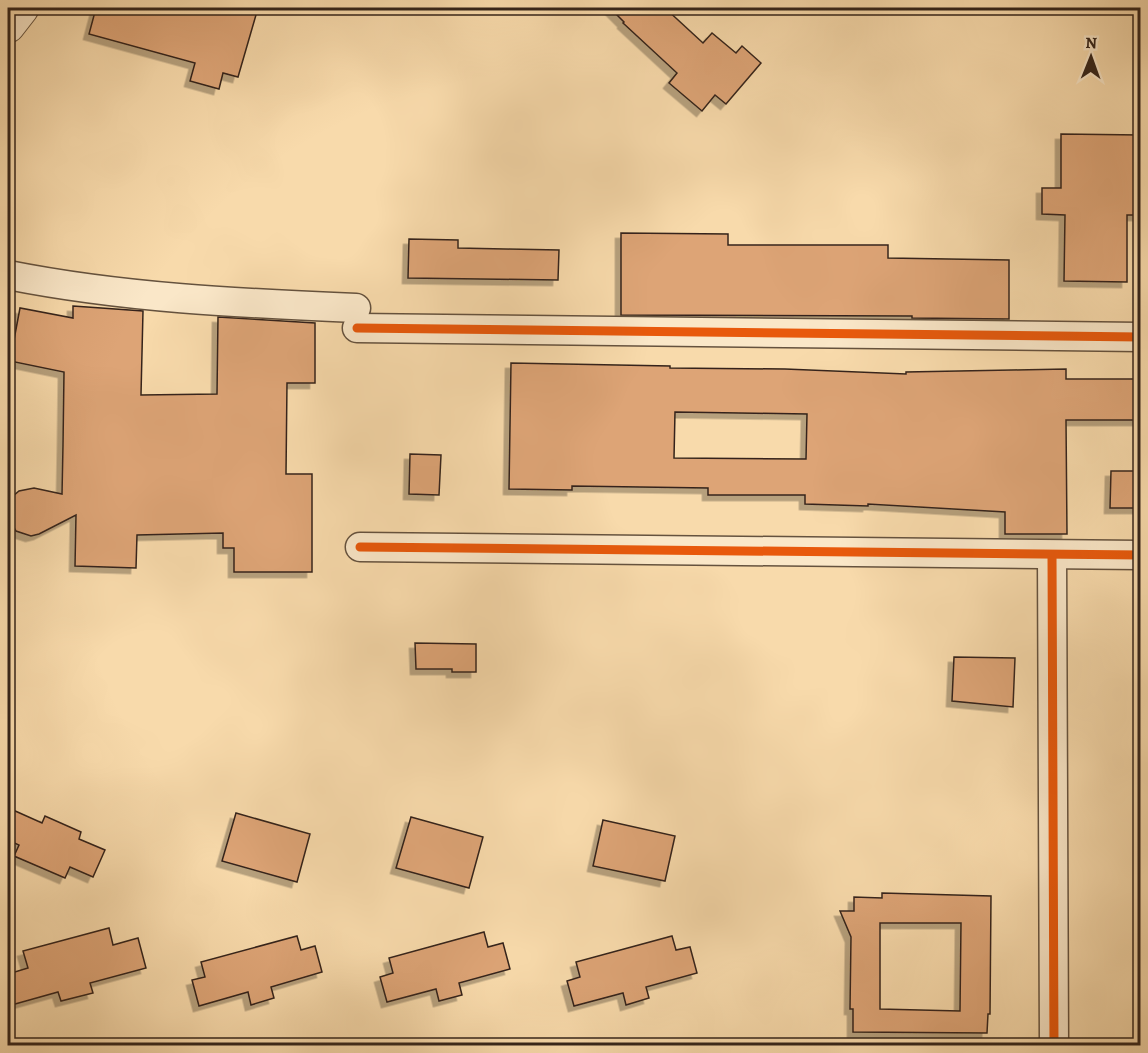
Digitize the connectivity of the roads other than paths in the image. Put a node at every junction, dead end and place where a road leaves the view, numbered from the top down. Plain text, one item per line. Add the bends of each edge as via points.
1 (22, 8) edge
2 (8, 26) edge
3 (8, 275) edge
4 (1140, 337) edge
5 (360, 547) dead end
6 (1052, 555) junction
7 (1140, 555) edge
8 (1054, 1046) edge

1 - 2 street
3 - 4 street via 143,296 357,318
5 - 6 street
6 - 7 street
6 - 8 street

